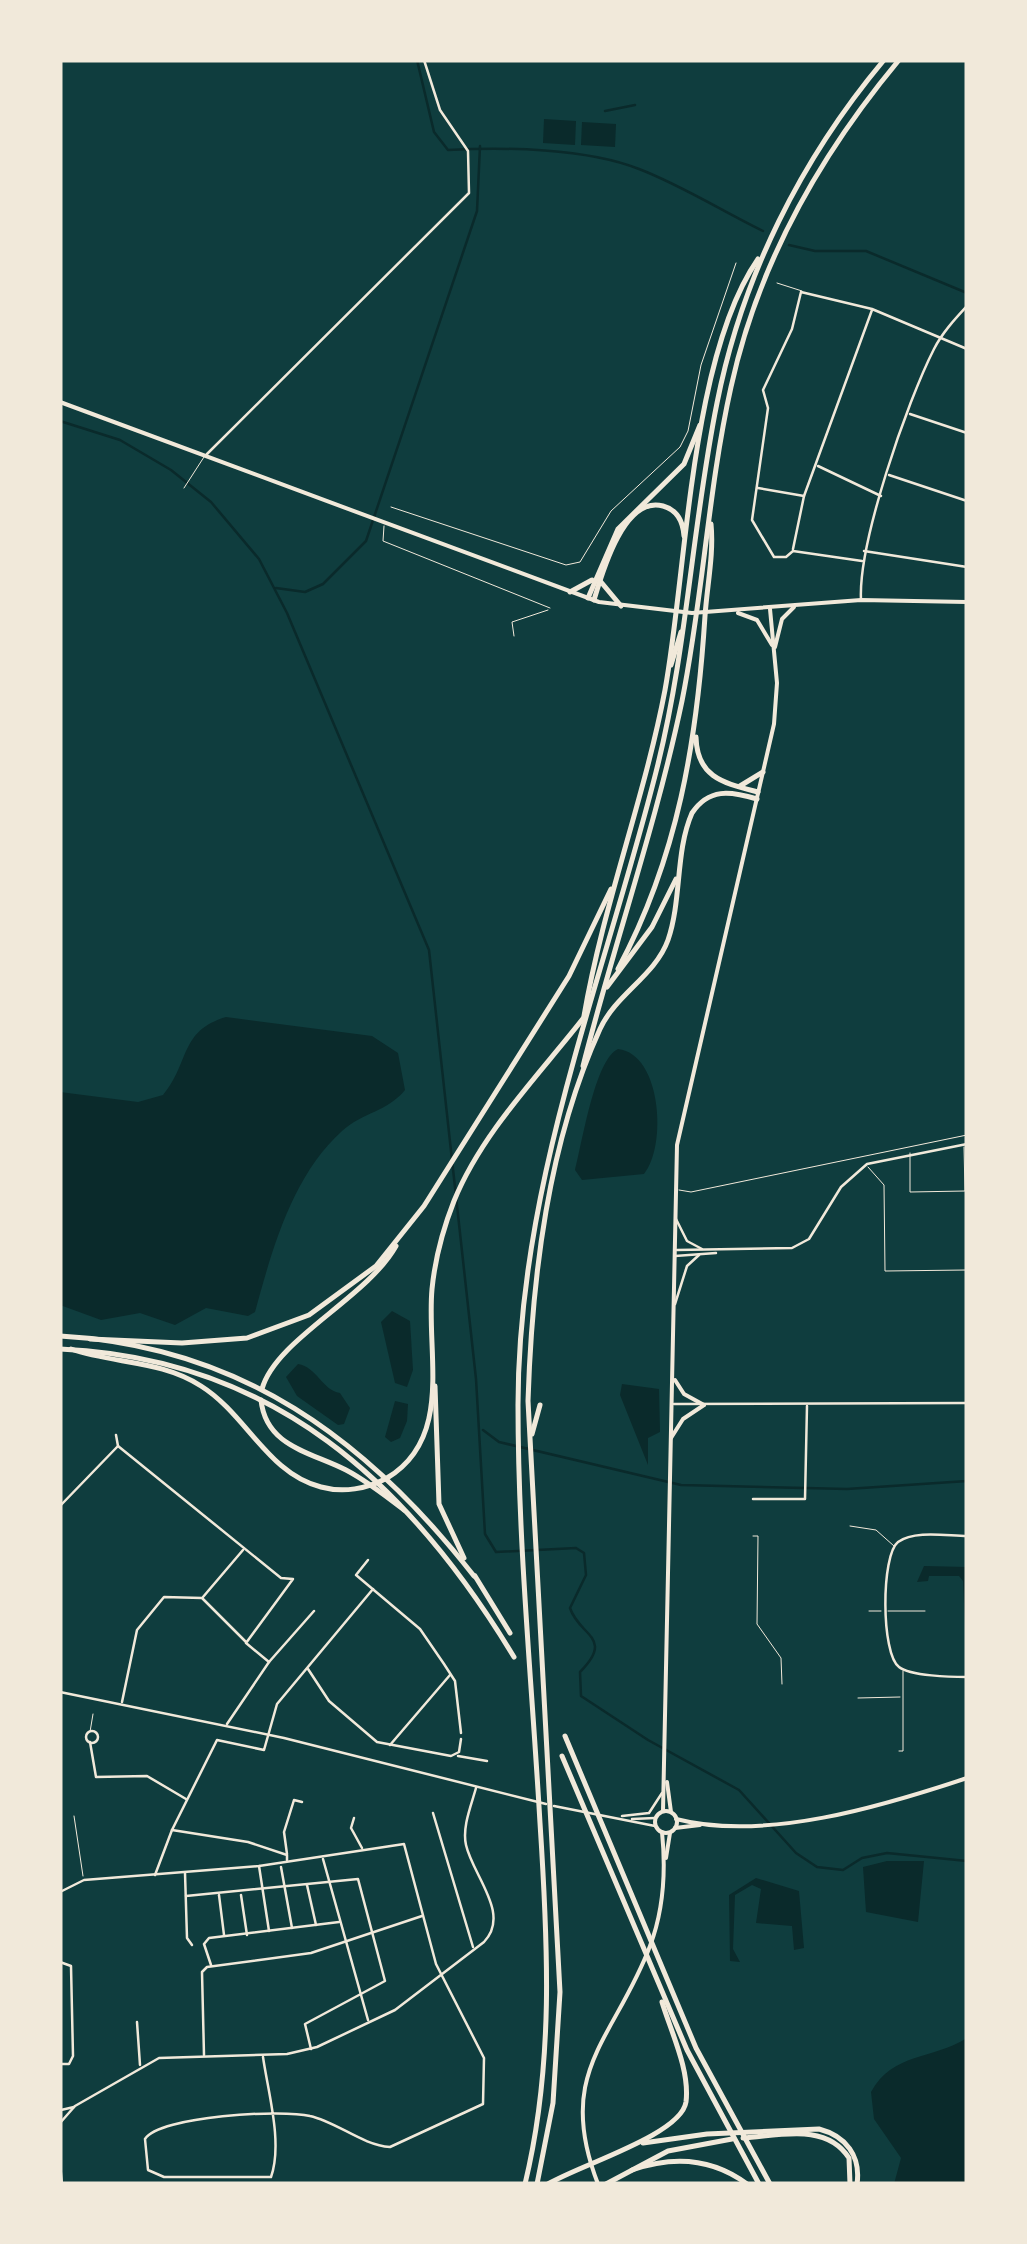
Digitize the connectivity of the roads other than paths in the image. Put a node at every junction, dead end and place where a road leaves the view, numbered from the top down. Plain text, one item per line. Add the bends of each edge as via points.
1 (424, 60) edge
2 (884, 60) edge
3 (899, 60) edge
4 (764, 252) junction
5 (736, 263) dead end
6 (777, 283) dead end
7 (802, 291) junction
8 (967, 306) edge
9 (872, 309) junction
10 (942, 336) junction
11 (967, 349) edge
12 (60, 402) edge
13 (706, 403) junction
14 (910, 414) junction
15 (967, 433) edge
16 (206, 456) junction
17 (816, 465) junction
18 (889, 475) junction
19 (184, 488) dead end
20 (756, 488) junction
21 (804, 496) junction
22 (881, 496) junction
23 (967, 501) edge
24 (390, 507) dead end
25 (710, 516) junction
26 (383, 522) junction
27 (792, 550) junction
28 (864, 551) junction
29 (683, 560) junction
30 (862, 561) junction
31 (967, 566) edge
32 (598, 578) junction
33 (570, 592) junction
34 (591, 599) junction
35 (861, 600) junction
36 (967, 602) edge
37 (620, 606) junction
38 (795, 606) junction
39 (770, 609) junction
40 (688, 610) junction
41 (733, 612) junction
42 (514, 636) dead end
43 (774, 652) junction
44 (667, 676) junction
45 (696, 719) junction
46 (763, 772) junction
47 (738, 786) junction
48 (758, 795) junction
49 (681, 862) junction
50 (616, 877) junction
51 (612, 981) junction
52 (582, 1034) junction
53 (573, 1103) junction
54 (967, 1135) edge
55 (966, 1144) edge
56 (910, 1154) junction
57 (867, 1164) junction
58 (676, 1189) junction
59 (676, 1215) junction
60 (403, 1235) junction
61 (703, 1250) junction
62 (717, 1252) junction
63 (675, 1253) junction
64 (698, 1255) junction
65 (967, 1270) edge
66 (674, 1305) junction
67 (60, 1336) edge
68 (90, 1339) junction
69 (60, 1349) edge
70 (71, 1349) junction
71 (673, 1376) junction
72 (434, 1380) junction
73 (967, 1403) edge
74 (672, 1404) junction
75 (806, 1404) junction
76 (540, 1405) dead end
77 (704, 1405) junction
78 (116, 1435) dead end
79 (672, 1438) junction
80 (531, 1440) junction
81 (118, 1446) junction
82 (753, 1500) dead end
83 (60, 1506) edge
84 (417, 1519) junction
85 (850, 1526) dead end
86 (753, 1536) dead end
87 (967, 1536) edge
88 (894, 1546) junction
89 (244, 1548) junction
90 (368, 1560) dead end
91 (474, 1576) junction
92 (373, 1590) junction
93 (202, 1598) junction
94 (924, 1610) dead end
95 (314, 1611) dead end
96 (868, 1611) dead end
97 (887, 1611) junction
98 (510, 1633) dead end
99 (246, 1643) junction
100 (514, 1657) dead end
101 (269, 1662) junction
102 (306, 1668) junction
103 (903, 1671) junction
104 (451, 1674) junction
105 (967, 1677) edge
106 (782, 1684) dead end
107 (60, 1692) edge
108 (903, 1697) junction
109 (858, 1698) dead end
110 (122, 1702) junction
111 (93, 1714) dead end
112 (227, 1726) junction
113 (90, 1732) junction
114 (460, 1733) dead end
115 (269, 1735) junction
116 (565, 1736) dead end
117 (461, 1739) dead end
118 (90, 1742) junction
119 (389, 1747) junction
120 (900, 1751) dead end
121 (456, 1755) junction
122 (562, 1756) dead end
123 (487, 1761) dead end
124 (666, 1777) junction
125 (967, 1778) edge
126 (476, 1788) junction
127 (187, 1799) junction
128 (302, 1802) dead end
129 (663, 1811) junction
130 (671, 1812) junction
131 (434, 1813) dead end
132 (74, 1816) dead end
133 (613, 1816) junction
134 (354, 1818) dead end
135 (656, 1818) junction
136 (626, 1819) junction
137 (676, 1819) junction
138 (720, 1823) junction
139 (655, 1826) junction
140 (172, 1830) junction
141 (673, 1830) junction
142 (662, 1832) junction
143 (364, 1849) junction
144 (287, 1855) junction
145 (323, 1858) junction
146 (288, 1863) junction
147 (280, 1864) junction
148 (259, 1866) junction
149 (665, 1868) junction
150 (185, 1871) junction
151 (155, 1877) junction
152 (84, 1880) junction
153 (329, 1882) junction
154 (307, 1885) junction
155 (285, 1888) junction
156 (60, 1892) edge
157 (262, 1892) junction
158 (241, 1893) junction
159 (218, 1894) junction
160 (186, 1896) junction
161 (425, 1915) junction
162 (340, 1922) junction
163 (316, 1926) junction
164 (292, 1929) junction
165 (269, 1932) junction
166 (247, 1934) junction
167 (372, 1934) junction
168 (224, 1937) junction
169 (346, 1943) junction
170 (192, 1945) dead end
171 (474, 1948) junction
172 (60, 1962) edge
173 (212, 1966) junction
174 (441, 1972) junction
175 (655, 1980) junction
176 (361, 1997) junction
177 (137, 2022) dead end
178 (370, 2023) junction
179 (311, 2048) junction
180 (204, 2055) junction
181 (262, 2055) junction
182 (60, 2064) edge
183 (140, 2066) junction
184 (75, 2106) junction
185 (61, 2109) edge
186 (271, 2112) junction
187 (64, 2116) junction
188 (60, 2123) edge
189 (615, 2150) junction
190 (60, 2164) edge
191 (620, 2175) junction
192 (272, 2177) junction
193 (538, 2181) edge
194 (62, 2184) edge
195 (274, 2184) edge
196 (525, 2184) edge
197 (548, 2184) edge
198 (598, 2184) edge
199 (606, 2184) edge
200 (747, 2184) edge
201 (759, 2184) edge
202 (770, 2184) edge
203 (854, 2184) edge

1 - 16 street via 440,110 468,151 468,193
2 - 4 highway via 823,143
3 - 25 highway via 810,183 767,272 732,382
4 - 13 highway via 728,321
4 - 40 highway via 719,393
5 - 24 lane via 680,447 611,511 580,562 566,565
6 - 7 lane
7 - 9 street
7 - 20 street via 762,393 768,408
8 - 10 street
9 - 10 street
9 - 17 street
10 - 11 street
10 - 14 street
12 - 16 main road
13 - 29 highway
13 - 32 highway via 687,459 624,520
14 - 15 street
14 - 18 street
16 - 19 lane
16 - 26 main road
17 - 21 street
17 - 22 street
18 - 22 street
18 - 23 street
20 - 21 street
20 - 27 street via 754,524 774,557 786,558
21 - 27 street
22 - 28 street
25 - 45 highway
25 - 53 highway via 675,733
26 - 33 main road
26 - 42 lane via 383,540 550,608 512,622
27 - 30 street
28 - 30 street
28 - 31 street
29 - 32 highway via 680,518 666,507 650,506 626,524
29 - 44 highway
30 - 35 street
32 - 33 highway
32 - 34 highway
32 - 37 highway
33 - 34 main road
34 - 37 main road
35 - 36 main road
35 - 38 main road
37 - 41 main road
38 - 39 main road
38 - 43 main road via 782,619
39 - 41 main road
39 - 43 main road
40 - 44 highway
40 - 52 highway via 655,777
41 - 43 main road via 757,620
43 - 46 main road via 776,710
44 - 50 highway
45 - 47 highway via 701,766 714,779
45 - 51 highway via 666,862
46 - 47 highway
46 - 48 main road
47 - 48 highway
48 - 49 highway via 729,792 702,800 690,818
48 - 58 main road via 682,1108
49 - 51 highway via 661,913
49 - 53 highway via 663,952 607,1015
50 - 52 highway
50 - 60 highway via 570,976
51 - 72 highway via 496,1129 454,1200 432,1291
52 - 196 highway via 546,1160 521,1326 518,1441 548,1992 542,2100
53 - 80 highway via 534,1306
54 - 58 lane via 691,1192
55 - 56 street
55 - 56 lane via 964,1191 910,1192
56 - 57 street
57 - 62 street via 841,1187 817,1230 800,1245
57 - 65 lane via 884,1185 886,1271
58 - 59 main road
59 - 61 street via 687,1241
59 - 63 main road
60 - 68 highway via 346,1292 270,1331 204,1343
60 - 84 highway via 379,1270 270,1368 261,1396 266,1421 286,1444 356,1475
61 - 62 street
61 - 63 street
62 - 64 street
63 - 64 street
63 - 66 main road
64 - 66 street via 687,1266
66 - 71 main road
67 - 68 highway
68 - 91 highway via 217,1370 310,1416 401,1489
69 - 70 highway
70 - 72 highway via 188,1379 235,1412 277,1462 331,1489 364,1487 397,1471 424,1436
70 - 84 highway via 170,1365 272,1404 343,1450
71 - 74 main road
71 - 77 main road via 681,1391
72 - 91 highway via 439,1504
73 - 75 street
74 - 77 street
74 - 79 main road
75 - 77 street
75 - 82 street via 805,1499
76 - 80 highway
77 - 79 main road via 685,1417
78 - 81 street
79 - 124 main road
80 - 193 highway via 560,1992 553,2103
81 - 83 street
81 - 89 street
84 - 100 highway
85 - 88 lane via 876,1530
86 - 106 lane via 757,1624 780,1658
87 - 88 street via 913,1536
88 - 97 street
89 - 93 street
89 - 99 street via 281,1578 294,1579
90 - 92 street via 356,1574
91 - 98 highway
92 - 102 street
92 - 104 street via 420,1629
93 - 99 street
93 - 110 street via 164,1597 140,1623
94 - 97 lane
95 - 101 street
96 - 97 lane
97 - 103 street via 888,1653
99 - 101 street
101 - 112 street
102 - 115 street via 275,1709
102 - 119 street via 329,1702
103 - 105 street
103 - 108 lane
104 - 114 street
104 - 119 street
107 - 110 street
108 - 109 lane
108 - 120 lane
110 - 112 street
111 - 113 lane
112 - 115 street
113 - 118 street
113 - 118 street via 98,1737
115 - 126 street
115 - 127 street via 262,1751 217,1740
116 - 202 highway via 662,1972
117 - 121 street
118 - 127 street via 96,1777 147,1776
119 - 121 street
121 - 123 street
122 - 175 highway
124 - 129 main road
124 - 130 main road
124 - 133 street via 654,1810
125 - 138 main road via 848,1812
126 - 133 street
126 - 171 street via 466,1846 495,1921
127 - 140 street
128 - 144 street via 294,1800 284,1832
129 - 130 main road
129 - 135 main road
130 - 137 main road
131 - 171 street
132 - 152 lane
133 - 136 street
134 - 143 street via 350,1828
135 - 136 street
135 - 139 main road
136 - 139 street
137 - 138 main road
137 - 141 main road
138 - 141 main road
139 - 142 main road
140 - 144 street
140 - 151 street
141 - 142 main road
141 - 149 main road
142 - 149 main road
143 - 145 street
143 - 161 street via 404,1844
144 - 146 street
145 - 146 street
145 - 153 street
146 - 147 street
147 - 148 street
147 - 155 street
148 - 150 street
148 - 157 street
149 - 198 main road via 656,1928 590,2066 584,2110
150 - 151 street
150 - 160 street
151 - 152 street
152 - 156 street
153 - 154 street
153 - 162 street
153 - 167 street via 358,1879
154 - 155 street
154 - 163 street
155 - 157 street
155 - 164 street
157 - 158 street
157 - 165 street
158 - 159 street
158 - 166 street
159 - 160 street
159 - 168 street
160 - 170 street
161 - 167 street
161 - 174 street
162 - 163 street
162 - 169 street
163 - 164 street
164 - 165 street
165 - 166 street
166 - 168 street
167 - 169 street
167 - 176 street via 385,1981
168 - 173 street via 205,1941
169 - 173 street
169 - 176 street
171 - 174 street
172 - 182 street via 71,1966 73,2056
173 - 180 street via 202,1972
174 - 178 street
174 - 186 street via 484,2058 480,2107 384,2147 312,2116
175 - 189 highway via 683,2072 685,2106 668,2129
175 - 201 highway
176 - 178 street
176 - 179 street via 305,2024
177 - 183 street
178 - 179 street
179 - 181 street
180 - 181 street
180 - 183 street
181 - 186 street
183 - 184 street
184 - 185 street
184 - 187 street
185 - 187 street
186 - 192 street
186 - 192 street via 159,2128 145,2142 146,2167 155,2176
187 - 188 street
189 - 197 highway
189 - 203 highway via 679,2137 819,2129 851,2150 858,2168
190 - 194 street
191 - 199 highway
191 - 200 highway via 690,2161
191 - 203 highway via 705,2142 812,2134 846,2153
192 - 195 lane

